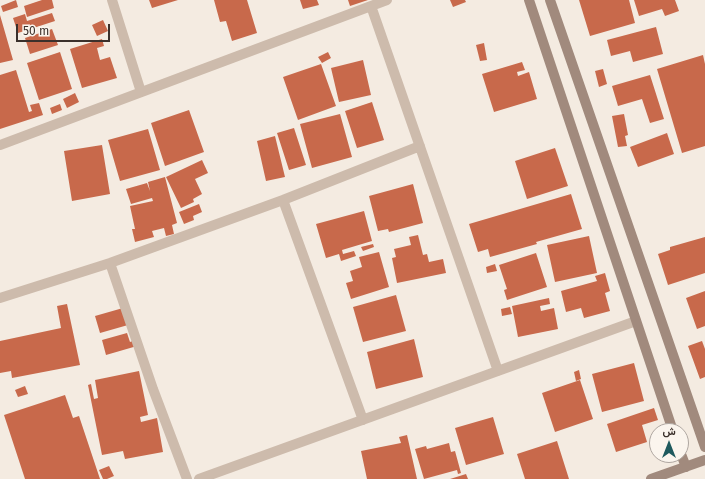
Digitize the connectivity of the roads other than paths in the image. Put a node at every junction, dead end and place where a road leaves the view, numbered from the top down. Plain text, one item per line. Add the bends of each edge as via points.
1 (112, 0) edge
2 (387, 0) edge
3 (529, 0) edge
4 (550, 0) edge
5 (371, 6) junction
6 (140, 92) junction
7 (0, 145) edge
8 (420, 146) junction
9 (283, 200) junction
10 (110, 263) junction
11 (0, 298) edge
12 (636, 321) junction
13 (498, 372) junction
14 (363, 420) junction
15 (670, 423) edge
16 (705, 447) edge
17 (705, 460) edge
18 (684, 463) edge
19 (686, 467) junction
20 (187, 479) edge
21 (199, 479) edge
22 (651, 479) edge

1 - 6 street
2 - 5 street
3 - 12 street
4 - 16 street
5 - 6 street
5 - 8 street
6 - 7 street
8 - 9 street
8 - 13 street
9 - 10 street
9 - 14 street
10 - 11 street
10 - 20 street
12 - 13 street
12 - 15 street
13 - 14 street
14 - 21 street
17 - 19 street
18 - 19 street
19 - 22 street

